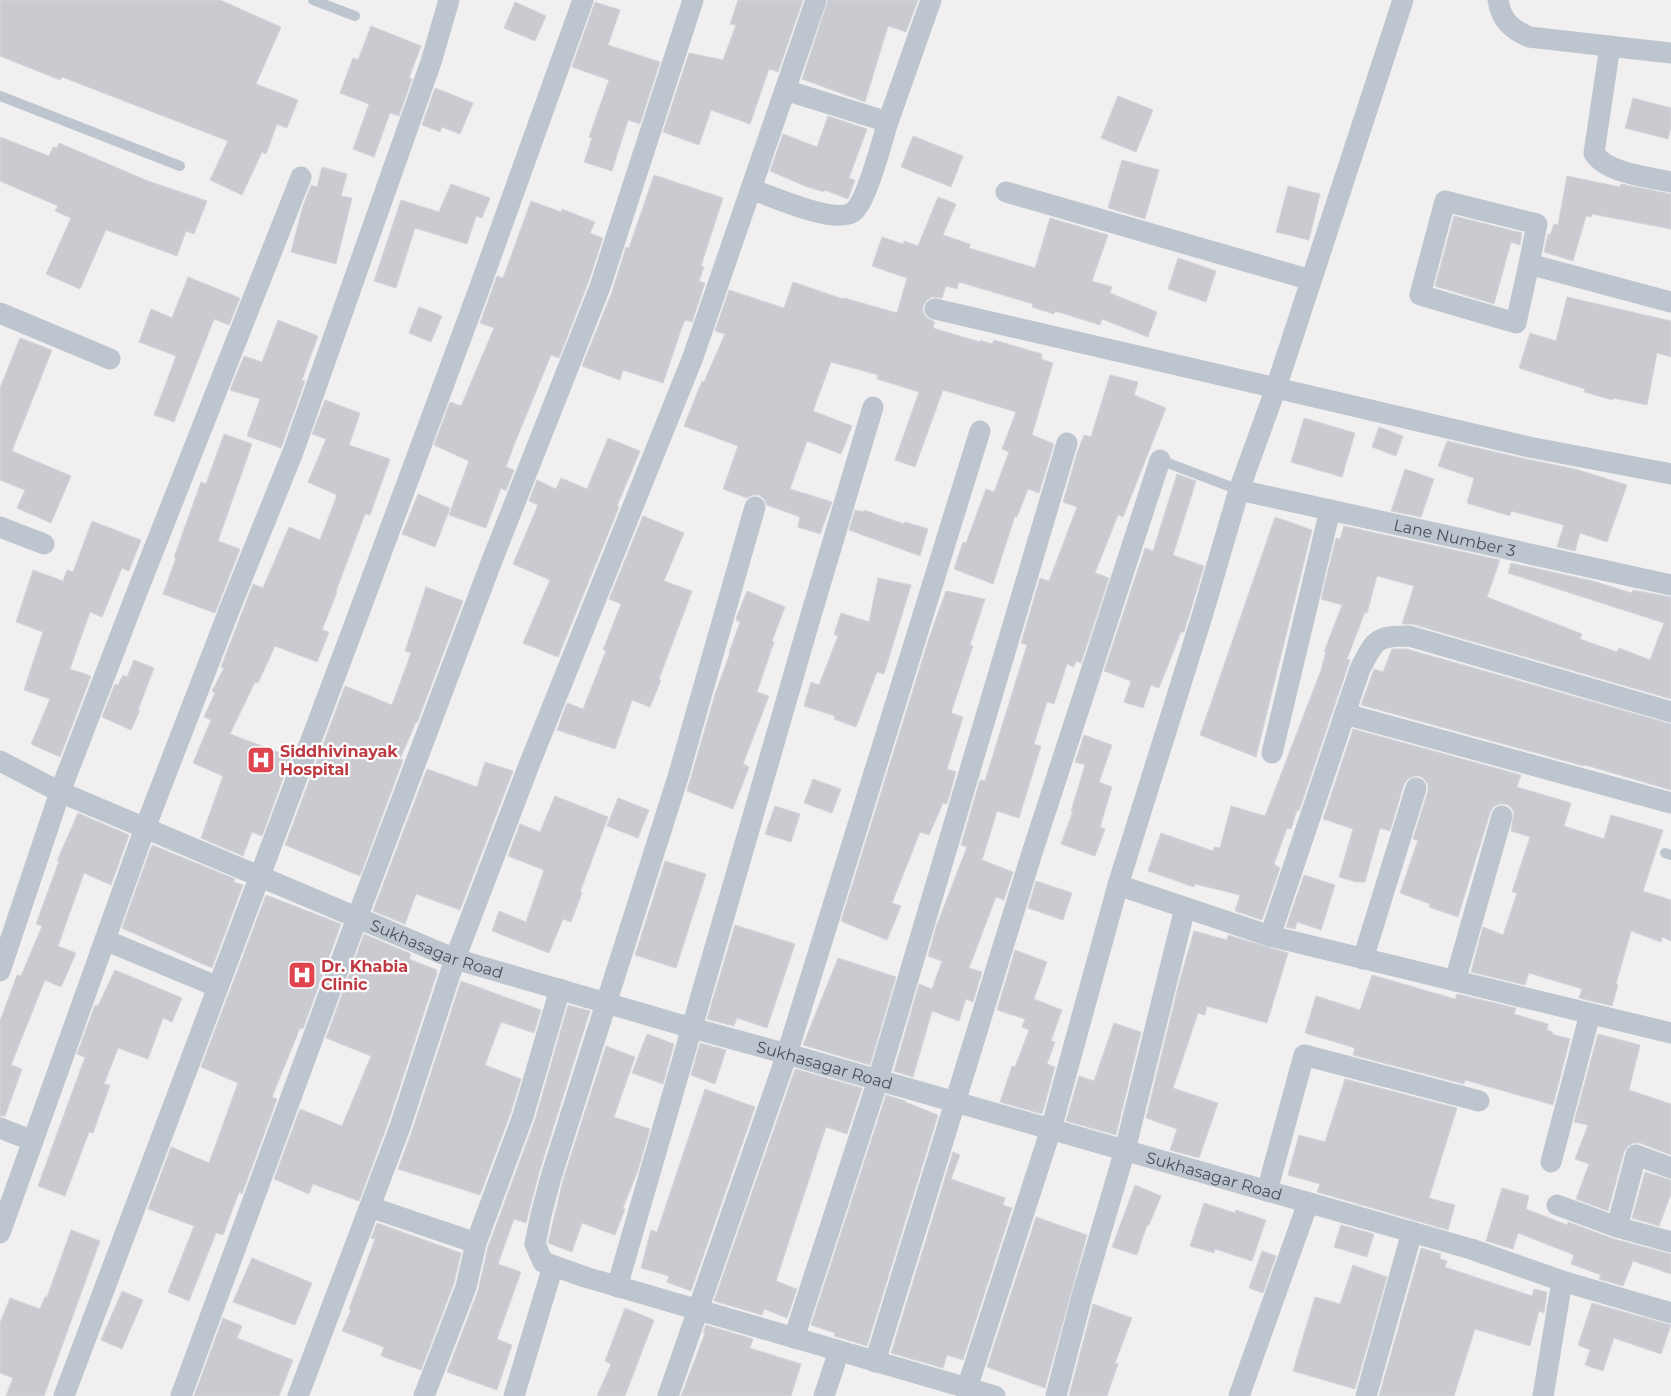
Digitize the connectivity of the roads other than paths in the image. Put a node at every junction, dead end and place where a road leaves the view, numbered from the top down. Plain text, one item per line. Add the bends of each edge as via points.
1 (313, 0) edge
2 (449, 0) edge
3 (583, 0) edge
4 (693, 0) edge
5 (816, 0) edge
6 (931, 0) edge
7 (1403, 0) edge
8 (1498, 0) edge
9 (354, 16) dead end
10 (1610, 46) junction
11 (1671, 53) edge
12 (785, 90) junction
13 (0, 96) edge
14 (888, 122) junction
15 (180, 166) dead end
16 (301, 177) dead end
17 (1671, 182) edge
18 (751, 189) junction
19 (1006, 192) dead end
20 (1529, 264) junction
21 (1311, 280) junction
22 (1671, 302) edge
23 (935, 309) dead end
24 (0, 313) edge
25 (110, 359) dead end
26 (1276, 388) junction
27 (873, 406) dead end
28 (980, 431) dead end
29 (1066, 443) dead end
30 (1160, 460) joint
31 (1671, 474) edge
32 (1239, 490) junction
33 (755, 507) dead end
34 (1330, 510) junction
35 (0, 527) edge
36 (44, 544) dead end
37 (1671, 585) edge
38 (1671, 712) edge
39 (1345, 714) junction
40 (1272, 753) dead end
41 (0, 761) edge
42 (1416, 788) dead end
43 (60, 792) junction
44 (1671, 803) edge
45 (1502, 816) dead end
46 (145, 828) junction
47 (260, 876) junction
48 (1118, 885) junction
49 (1185, 908) junction
50 (357, 918) junction
51 (1270, 936) junction
52 (105, 940) junction
53 (1363, 959) junction
54 (456, 960) junction
55 (0, 971) edge
56 (1456, 981) junction
57 (218, 987) junction
58 (560, 989) junction
59 (607, 1003) junction
60 (1590, 1014) junction
61 (692, 1028) junction
62 (1671, 1034) edge
63 (786, 1054) junction
64 (878, 1080) junction
65 (1479, 1101) dead end
66 (955, 1102) junction
67 (0, 1128) edge
68 (1051, 1129) junction
69 (33, 1141) junction
70 (1125, 1150) junction
71 (1551, 1162) dead end
72 (1671, 1168) edge
73 (1267, 1190) junction
74 (1308, 1202) junction
75 (1557, 1205) dead end
76 (370, 1207) junction
77 (1617, 1227) junction
78 (1412, 1232) junction
79 (0, 1233) edge
80 (1671, 1242) edge
81 (476, 1243) junction
82 (553, 1266) junction
83 (1562, 1281) junction
84 (617, 1286) junction
85 (698, 1310) junction
86 (1671, 1313) edge
87 (794, 1338) junction
88 (839, 1351) junction
89 (876, 1362) junction
90 (967, 1388) junction
91 (64, 1396) edge
92 (181, 1396) edge
93 (298, 1396) edge
94 (424, 1396) edge
95 (514, 1396) edge
96 (668, 1396) edge
97 (824, 1396) edge
98 (995, 1396) edge
99 (1056, 1396) edge
100 (1239, 1396) edge
101 (1366, 1396) edge
102 (1543, 1396) edge

1 - 9 lane
2 - 46 street via 431,62 293,452
3 - 47 street
4 - 50 street via 600,287 491,563
5 - 12 street
6 - 14 street
7 - 21 street
8 - 10 street via 1503,16 1514,30 1529,37
10 - 11 street
10 - 17 street via 1594,152 1598,160 1621,171
12 - 14 street
12 - 18 street
13 - 15 lane
14 - 18 street via 864,194 854,212 841,216 820,213
16 - 43 street
18 - 54 street via 693,357 532,755
19 - 21 street
20 - 20 street via 1537,224 1445,201 1420,295 1516,323
20 - 22 street
21 - 26 street
23 - 26 street
24 - 25 street
26 - 31 street via 1529,447
26 - 32 street
27 - 61 street
28 - 63 street
29 - 64 street
30 - 32 lane
30 - 66 street
32 - 34 street, Lane Number 3
32 - 48 street
33 - 59 street via 678,777
34 - 37 street, Lane Number 3
34 - 40 street
35 - 36 street
38 - 39 street via 1409,636 1389,636 1373,644 1360,669
39 - 44 street
39 - 51 street
41 - 43 street, Sukhasagar Road
42 - 53 street
43 - 46 street, Sukhasagar Road
43 - 55 street
45 - 56 street
46 - 47 street, Sukhasagar Road
46 - 52 street
47 - 50 street, Sukhasagar Road
47 - 57 street
48 - 49 street
48 - 68 street
49 - 51 street
49 - 70 street
50 - 54 street, Sukhasagar Road
50 - 92 street
51 - 53 street
52 - 57 street
52 - 69 street
53 - 56 street
54 - 58 street, Sukhasagar Road
54 - 76 street
56 - 60 street
57 - 91 street
58 - 59 street, Sukhasagar Road
58 - 81 street via 523,1116
59 - 61 street, Sukhasagar Road
59 - 82 street via 540,1215 535,1244 543,1262
60 - 62 street
60 - 71 street
61 - 63 street, Sukhasagar Road
61 - 84 street
63 - 64 street, Sukhasagar Road
63 - 85 street
64 - 66 street, Sukhasagar Road
64 - 87 street
65 - 73 street via 1304,1055
66 - 68 street, Sukhasagar Road
66 - 89 street
67 - 69 street
68 - 70 street, Sukhasagar Road
68 - 90 street
69 - 79 street
70 - 73 street, Sukhasagar Road
70 - 99 street
72 - 77 street via 1636,1155
73 - 74 street, Sukhasagar Road
74 - 78 street, Sukhasagar Road
74 - 100 street
75 - 77 street
76 - 81 street
76 - 93 street
77 - 80 street
78 - 83 street, Sukhasagar Road via 1471,1248
78 - 101 street
81 - 94 street via 466,1287
82 - 84 street
82 - 95 street
83 - 86 street, Sukhasagar Road
83 - 102 street
84 - 85 street
85 - 87 street
85 - 96 street
87 - 88 street
88 - 89 street
88 - 97 street
89 - 90 street
90 - 98 street

